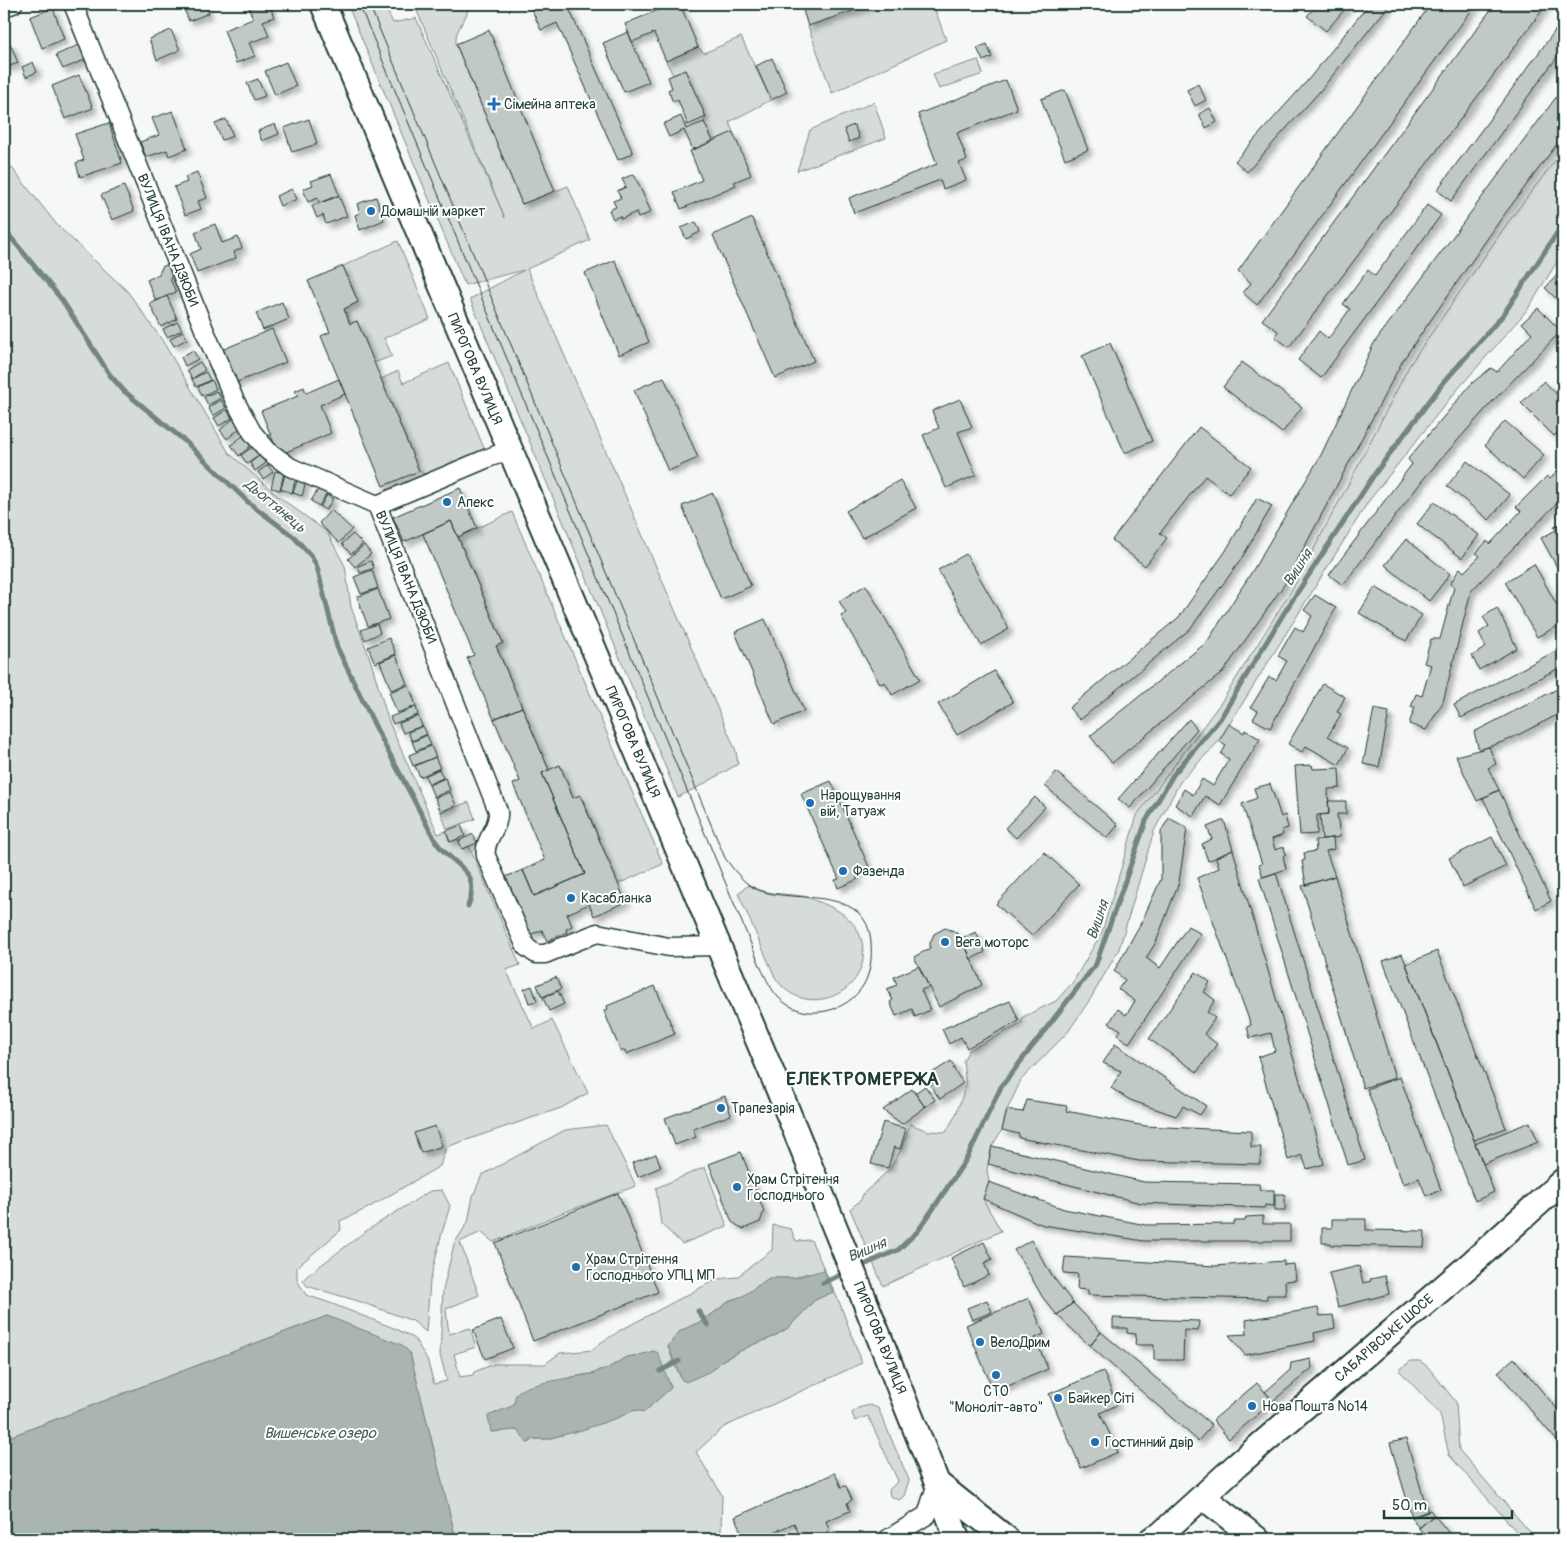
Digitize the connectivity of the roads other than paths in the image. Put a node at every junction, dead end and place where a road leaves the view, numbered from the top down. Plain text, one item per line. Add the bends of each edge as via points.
1 (12, 4) edge
2 (73, 4) edge
3 (323, 4) edge
4 (4, 7) edge
5 (510, 450) junction
6 (378, 505) junction
7 (719, 946) junction
8 (1563, 1181) edge
9 (937, 1483) junction
10 (1202, 1497) junction
11 (1157, 1538) edge
12 (888, 1539) edge
13 (957, 1539) edge
14 (978, 1539) edge
15 (1007, 1539) edge
16 (1257, 1539) edge

1 - 4 street
2 - 6 street, ВУЛИЦЯ ІВАНА ДЗЮБИ via 204,329 252,432 268,451 290,467
3 - 5 main road, ПИРОГОВА ВУЛИЦЯ
5 - 6 street
5 - 7 main road, ПИРОГОВА ВУЛИЦЯ
6 - 7 street, ВУЛИЦЯ ІВАНА ДЗЮБИ via 498,811 497,822 485,850 526,947 536,954 545,954 597,933 669,947
7 - 9 main road, ПИРОГОВА ВУЛИЦЯ
8 - 10 main road, САБАРІВСЬКЕ ШОСЕ
9 - 12 street via 927,1515
9 - 13 main road, ПИРОГОВА ВУЛИЦЯ
9 - 14 main road, ПИРОГОВА ВУЛИЦЯ
9 - 15 main road
10 - 11 main road, САБАРІВСЬКЕ ШОСЕ
10 - 16 main road

